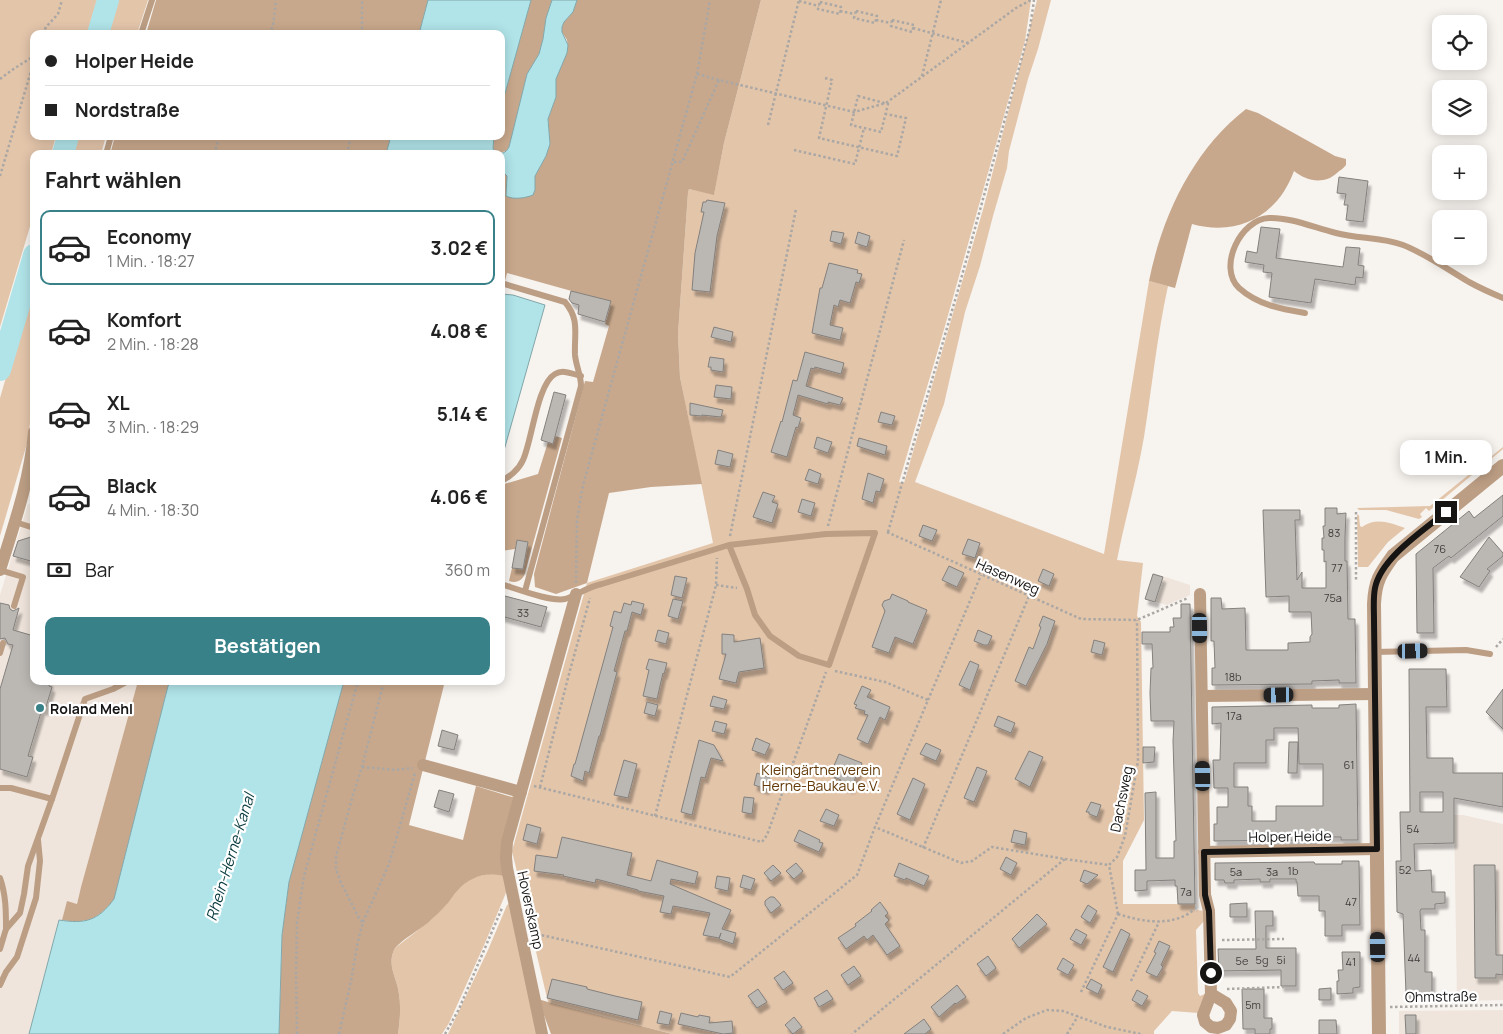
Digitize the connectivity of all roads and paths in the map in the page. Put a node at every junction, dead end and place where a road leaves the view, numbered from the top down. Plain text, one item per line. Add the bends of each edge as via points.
1 (62, 0) edge
2 (152, 0) edge
3 (276, 0) edge
4 (362, 0) edge
5 (710, 0) edge
6 (799, 0) edge
7 (941, 0) edge
8 (1032, 0) edge
9 (819, 6) junction
10 (840, 11) junction
11 (855, 14) junction
12 (876, 20) junction
13 (891, 23) junction
14 (913, 28) junction
15 (45, 30) edge
16 (143, 30) edge
17 (271, 30) edge
18 (362, 30) edge
19 (933, 33) junction
20 (968, 43) junction
21 (30, 59) edge
22 (697, 74) junction
23 (30, 75) edge
24 (922, 77) junction
25 (825, 78) dead end
26 (0, 79) edge
27 (719, 80) junction
28 (777, 93) junction
29 (886, 103) junction
30 (827, 105) junction
31 (854, 112) junction
32 (886, 114) junction
33 (768, 125) dead end
34 (864, 128) junction
35 (860, 148) junction
36 (794, 150) dead end
37 (674, 162) junction
38 (0, 176) edge
39 (796, 209) dead end
40 (904, 240) dead end
41 (505, 284) edge
42 (1503, 298) edge
43 (1305, 314) dead end
44 (581, 376) junction
45 (30, 457) edge
46 (1503, 466) edge
47 (505, 479) edge
48 (1356, 512) dead end
49 (15, 522) junction
50 (30, 527) edge
51 (875, 532) junction
52 (888, 532) junction
53 (826, 534) junction
54 (729, 545) junction
55 (717, 548) junction
56 (0, 570) edge
57 (981, 575) junction
58 (1356, 580) dead end
59 (505, 585) edge
60 (592, 586) junction
61 (716, 586) junction
62 (747, 589) junction
63 (525, 591) junction
64 (576, 594) junction
65 (1200, 594) joint
66 (1029, 596) junction
67 (14, 606) dead end
68 (1137, 620) junction
69 (3, 642) dead end
70 (1374, 652) junction
71 (0, 653) edge
72 (1490, 654) dead end
73 (829, 665) junction
74 (120, 685) edge
75 (357, 685) edge
76 (383, 685) edge
77 (1375, 694) junction
78 (1202, 696) junction
79 (928, 700) junction
80 (423, 765) dead end
81 (362, 767) junction
82 (0, 788) edge
83 (521, 792) junction
84 (52, 799) junction
85 (655, 816) junction
86 (875, 827) junction
87 (38, 837) junction
88 (923, 848) junction
89 (1377, 849) junction
90 (1204, 852) junction
91 (1065, 859) junction
92 (1109, 865) junction
93 (0, 878) edge
94 (513, 897) junction
95 (1207, 903) junction
96 (1118, 914) junction
97 (1160, 921) junction
98 (363, 922) junction
99 (6, 929) junction
100 (522, 935) junction
101 (1284, 939) dead end
102 (1210, 940) junction
103 (0, 949) edge
104 (1131, 982) dead end
105 (0, 985) edge
106 (1285, 987) dead end
107 (1211, 991) joint
108 (1081, 992) dead end
109 (1503, 1005) edge
110 (1379, 1007) junction
111 (1078, 1016) junction
112 (297, 1034) edge
113 (339, 1034) edge
114 (445, 1034) edge
115 (542, 1034) edge
116 (852, 1034) edge
117 (1003, 1034) edge
118 (1067, 1034) edge
119 (1140, 1034) edge
120 (1380, 1034) edge

1 - 15 path via 58,14
2 - 16 lane
3 - 17 path
4 - 18 path
5 - 22 path
6 - 9 path
6 - 28 path
7 - 19 path
8 - 20 path
8 - 52 path via 1030,28
9 - 10 path via 818,9 840,14
9 - 10 path via 820,2 841,7
10 - 11 path
11 - 12 path via 856,11 877,16
11 - 12 path via 854,18 875,23
12 - 13 path
13 - 14 path via 892,20 914,25
13 - 14 path via 890,26 912,32
14 - 19 path
19 - 20 path
19 - 24 path
20 - 24 path
21 - 26 path
22 - 27 path
22 - 37 path
23 - 38 path
24 - 29 path
25 - 30 path via 832,80
27 - 28 path
27 - 37 path via 682,162
28 - 30 path
28 - 33 path
29 - 31 path
29 - 31 path via 858,96
29 - 32 path
30 - 31 path
30 - 35 path via 819,138
31 - 34 path via 851,125
32 - 34 path via 881,132
32 - 35 path via 906,118 897,156
34 - 35 path
35 - 36 path via 855,164
37 - 64 path via 583,485 577,518
39 - 54 path
40 - 53 path
41 - 44 lane via 565,302 576,322 575,356
42 - 43 lane via 1402,245 1338,234 1279,218 1254,223 1241,235 1231,259 1231,273 1238,287 1272,307
44 - 47 lane via 564,372 554,374 545,384 523,461
44 - 63 lane via 581,386
45 - 49 street
46 - 70 street via 1409,542 1382,571 1375,588
48 - 58 path
49 - 50 lane
49 - 56 street
51 - 52 path, Hasenweg
51 - 53 lane
51 - 73 lane
52 - 57 path, Hasenweg
53 - 54 lane
54 - 55 lane
54 - 62 lane
55 - 60 lane
55 - 61 path
56 - 67 lane via 23,577
57 - 66 path, Hasenweg
57 - 79 path
59 - 63 lane
60 - 64 lane
60 - 85 path via 538,787
61 - 62 path
61 - 85 path
62 - 73 lane via 755,615 770,636 799,656
63 - 64 lane via 555,600
64 - 83 street, Hoverskamp
65 - 68 path
65 - 78 street
66 - 68 path, Hasenweg via 1081,620
66 - 88 path
68 - 92 path, Dachsweg via 1138,761 1125,836 1117,857
69 - 71 lane
70 - 72 lane via 1466,650
70 - 77 street
73 - 79 path via 835,671 884,682
73 - 85 path via 762,842
74 - 84 lane via 85,699
75 - 112 path via 304,876 297,922
76 - 81 path
77 - 78 street
77 - 89 street
78 - 90 street
79 - 86 path
80 - 83 street
81 - 98 path via 342,832 336,869 340,883
81 - 98 path via 396,770 417,767 389,864
82 - 84 lane
83 - 94 street, Hoverskamp via 507,842 506,868
84 - 87 lane
86 - 88 path
86 - 100 path via 857,875 730,977 533,932
87 - 99 lane via 28,866 20,912
87 - 105 lane via 40,861 36,898 17,956
88 - 91 path via 961,864 992,846
89 - 90 street, Holper Heide
89 - 110 street
90 - 95 street
91 - 92 path
91 - 116 path
92 - 96 path
93 - 99 lane via 6,907
94 - 100 street, Hoverskamp
94 - 114 path via 503,906
95 - 97 path via 1174,919
95 - 102 street
96 - 97 path via 1144,921
96 - 108 path
97 - 104 path
98 - 113 path
99 - 103 lane
100 - 115 street, Hoverskamp
101 - 102 path
102 - 107 street
106 - 107 path
109 - 110 path, Ohmstraße
110 - 120 street
111 - 117 path via 1047,1010 1026,1018
111 - 118 path
111 - 119 path

